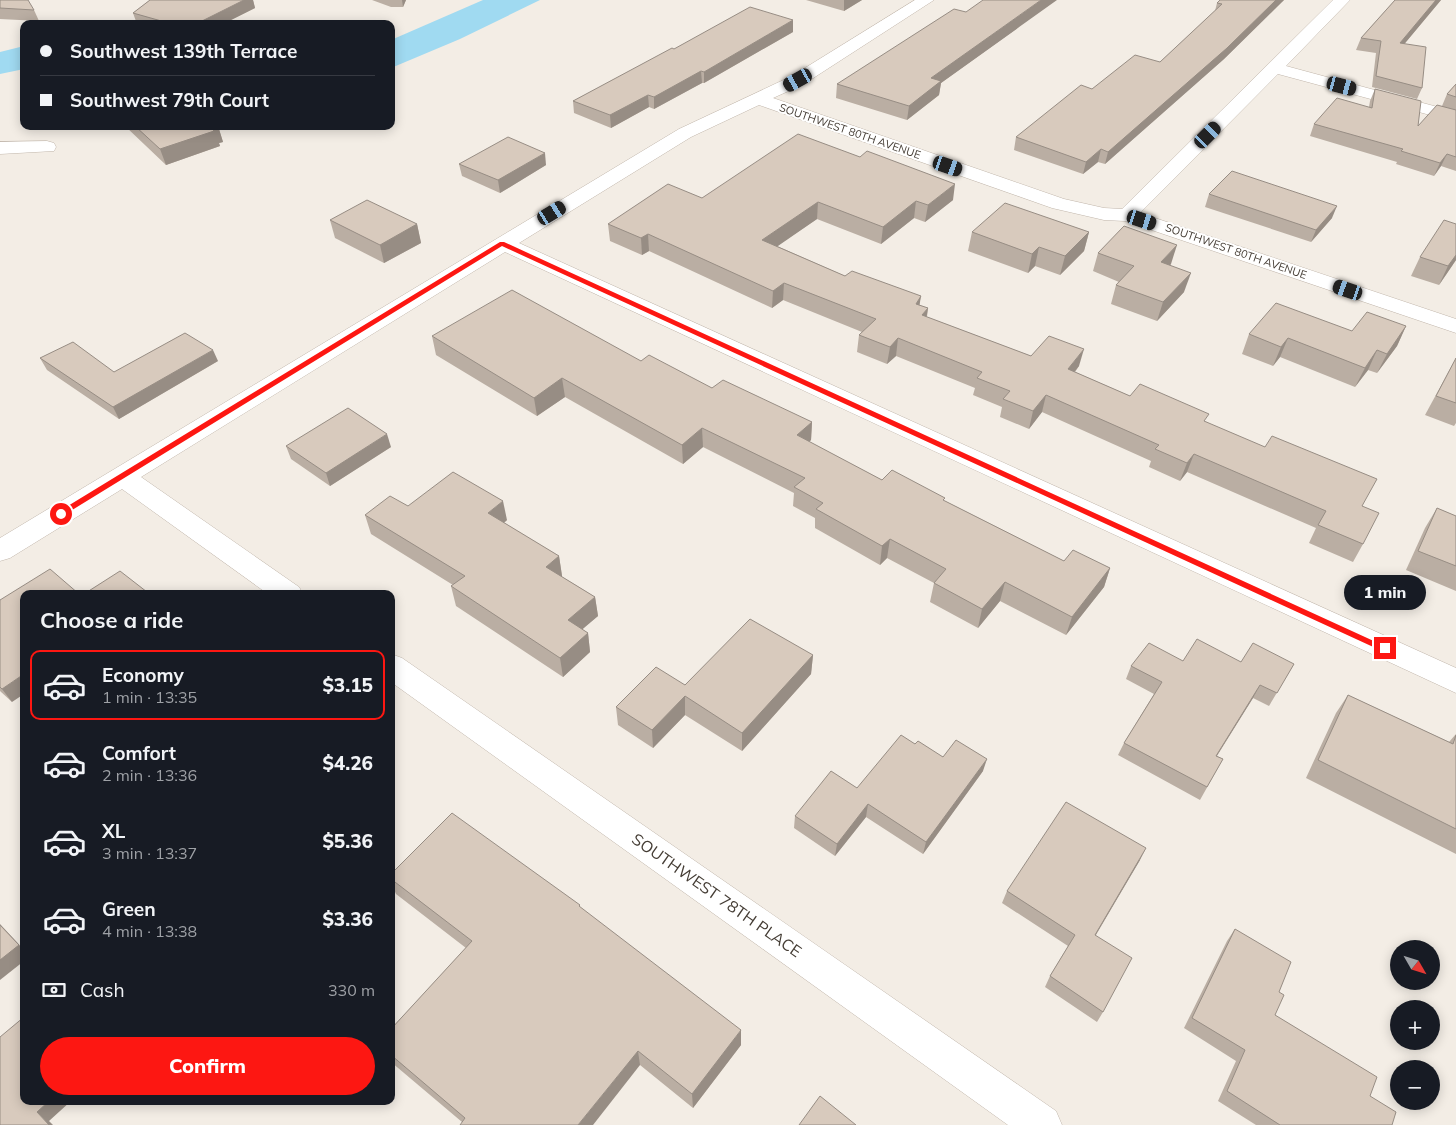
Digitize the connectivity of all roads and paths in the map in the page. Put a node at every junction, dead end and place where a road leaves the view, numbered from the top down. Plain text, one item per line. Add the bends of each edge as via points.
1 (926, 0) edge
2 (1342, 0) edge
3 (1274, 68) junction
4 (758, 99) junction
5 (1456, 117) edge
6 (47, 147) dead end
7 (0, 148) edge
8 (1127, 215) junction
9 (502, 243) junction
10 (1456, 326) edge
11 (122, 476) junction
12 (0, 551) edge
13 (283, 590) edge
14 (395, 669) edge
15 (1456, 681) edge
16 (1042, 1125) edge

1 - 4 street via 798,80
2 - 3 street
3 - 5 street
3 - 8 street
4 - 8 street, SOUTHWEST 80TH AVENUE via 1060,204 1104,214
4 - 9 street via 685,133
6 - 7 street
8 - 10 street, SOUTHWEST 80TH AVENUE
9 - 11 street
9 - 15 street
11 - 12 street
11 - 13 street
14 - 16 street, SOUTHWEST 78TH PLACE

